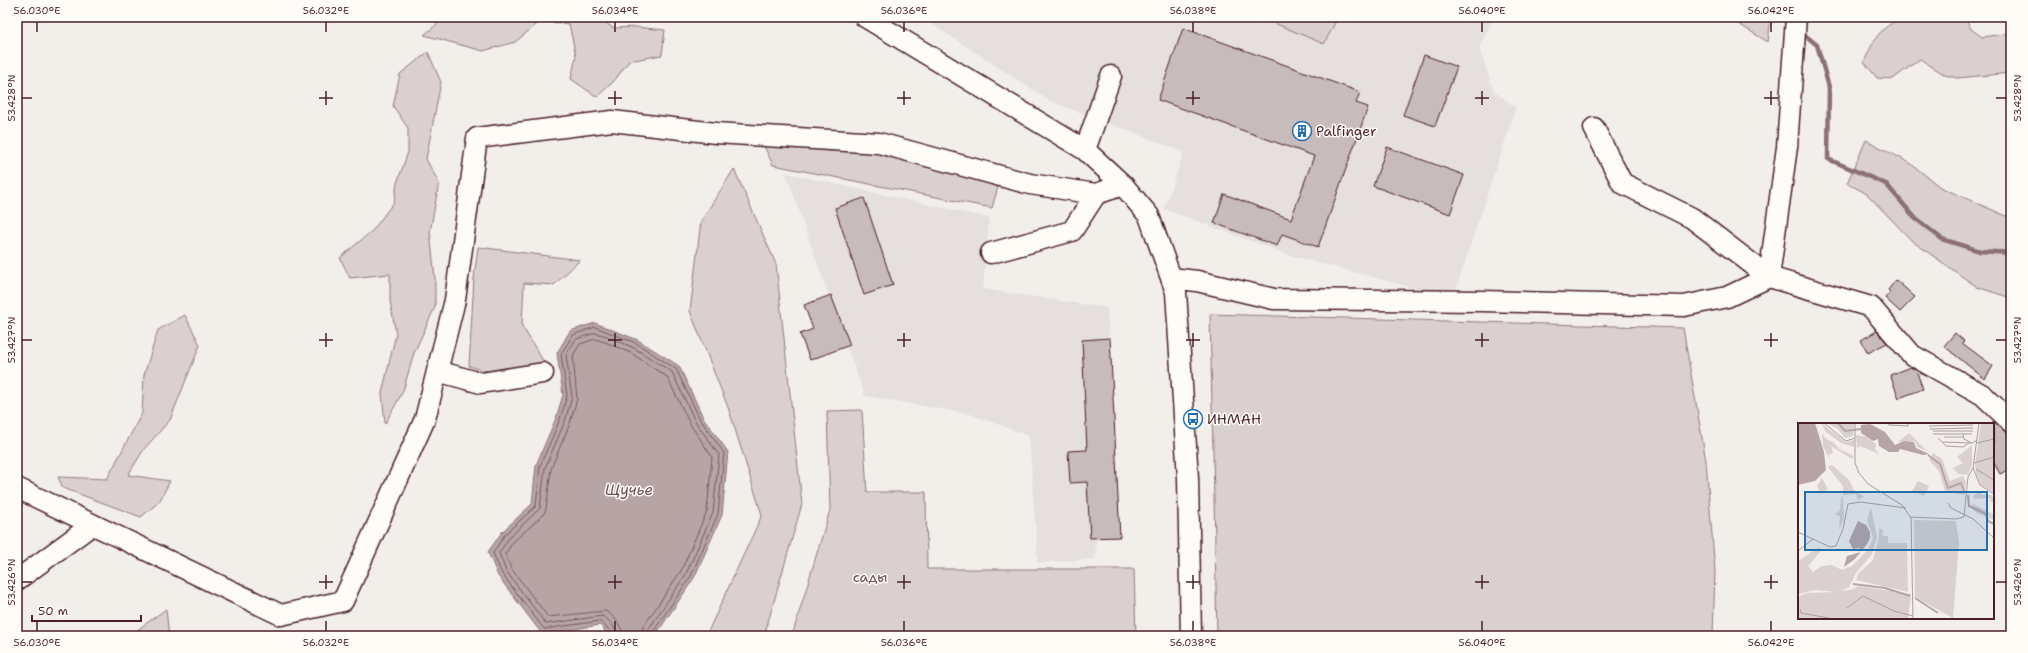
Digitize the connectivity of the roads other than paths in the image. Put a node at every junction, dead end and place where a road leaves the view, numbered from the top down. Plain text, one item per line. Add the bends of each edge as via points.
1 (865, 17) edge
2 (1796, 17) edge
3 (1111, 76) dead end
4 (1594, 128) dead end
5 (1085, 150) junction
6 (1123, 185) junction
7 (1096, 194) junction
8 (991, 254) dead end
9 (1769, 277) junction
10 (1171, 278) junction
11 (437, 371) junction
12 (543, 373) dead end
13 (2011, 422) edge
14 (17, 488) edge
15 (92, 525) junction
16 (17, 580) edge
17 (1191, 636) edge

1 - 5 street
2 - 9 street via 1787,147
3 - 5 street
4 - 9 street via 1622,183 1692,218
5 - 6 street
6 - 7 street
6 - 10 street via 1149,216
7 - 8 street via 1072,231
7 - 11 street via 1030,184 879,143 716,134 612,121 477,138 455,300
9 - 10 street via 1727,297 1684,306 1274,299 1197,281
9 - 13 street via 1872,307 1912,355 1983,395
10 - 17 street via 1176,292 1188,478
11 - 12 street via 481,383
11 - 15 street via 425,419 343,601 280,615
14 - 15 street
15 - 16 street

